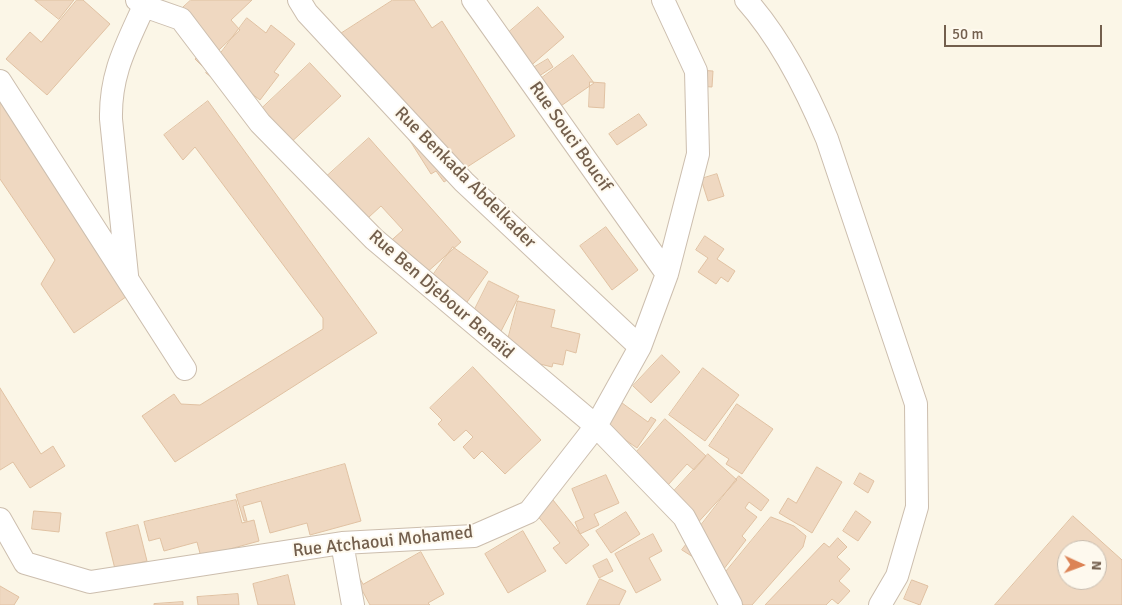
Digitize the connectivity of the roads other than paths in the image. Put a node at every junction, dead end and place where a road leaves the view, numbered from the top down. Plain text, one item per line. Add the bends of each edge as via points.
1 (299, 0) edge
2 (473, 0) edge
3 (663, 0) edge
4 (746, 0) edge
5 (140, 3) edge
6 (176, 10) edge
7 (0, 80) edge
8 (667, 274) junction
9 (128, 280) junction
10 (640, 347) junction
11 (185, 369) dead end
12 (596, 426) junction
13 (0, 519) edge
14 (342, 543) junction
15 (353, 605) edge
16 (731, 605) edge
17 (880, 605) edge

1 - 10 street, Rue Benkada Abdelkader via 307,13 464,182
2 - 8 street, Rue Souci Boucif
3 - 8 street, Rue Atchaoui Mohamed via 696,71 698,145
4 - 17 street via 764,20 815,110 916,404 917,507 897,576
5 - 6 street, Rue Ben Djebour Benaïd
5 - 9 street via 110,94
6 - 12 street, Rue Ben Djebour Benaïd via 260,123 374,239
7 - 9 street
8 - 10 street, Rue Atchaoui Mohamed
9 - 11 street
10 - 12 street, Rue Atchaoui Mohamed
12 - 14 street, Rue Atchaoui Mohamed via 529,512 474,536
12 - 16 street, Rue Ben Djebour Benaïd via 684,517
13 - 14 street, Rue Atchaoui Mohamed via 25,563 90,582
14 - 15 street

